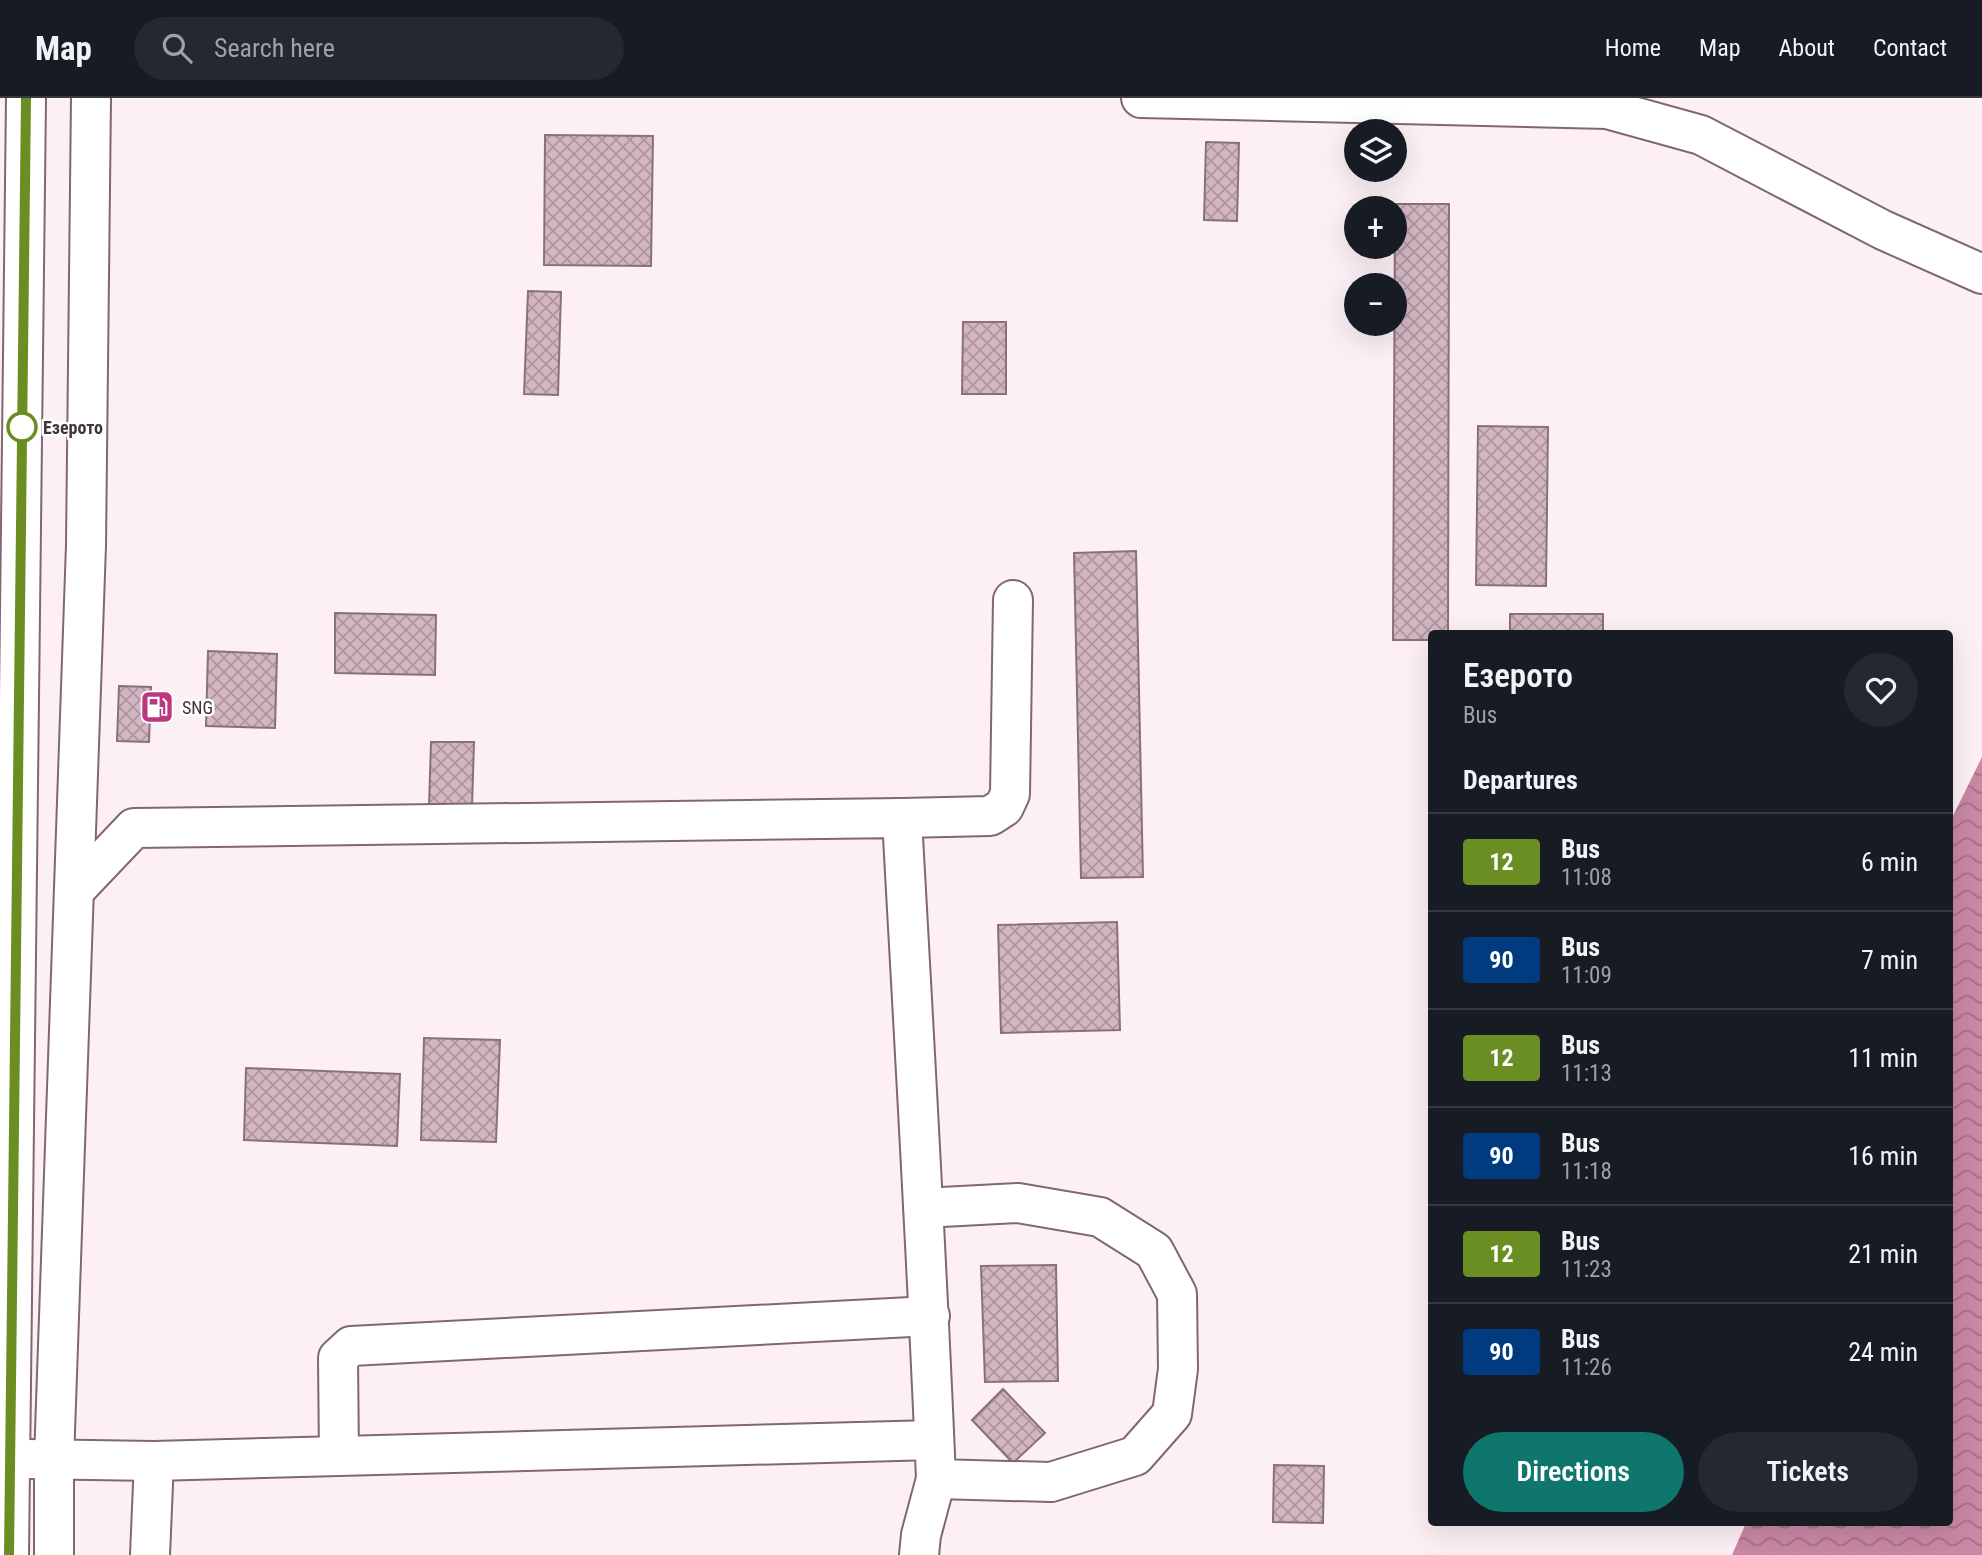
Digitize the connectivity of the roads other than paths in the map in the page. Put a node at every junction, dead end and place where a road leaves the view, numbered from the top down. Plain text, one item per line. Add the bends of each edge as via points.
1 (26, 98) edge
2 (91, 98) edge
3 (1141, 98) edge
4 (1982, 274) edge
5 (1013, 600) dead end
6 (902, 818) junction
7 (76, 889) junction
8 (923, 1208) junction
9 (930, 1316) junction
10 (934, 1440) junction
11 (339, 1456) junction
12 (10, 1458) junction
13 (54, 1460) junction
14 (154, 1461) junction
15 (936, 1479) junction
16 (9, 1555) edge
17 (54, 1555) edge
18 (149, 1555) edge
19 (919, 1555) edge

1 - 12 main road
2 - 7 main road
3 - 4 main road via 1607,109 1701,135 1883,230
5 - 6 main road via 1010,794 1004,807 990,816
6 - 7 main road via 134,828
6 - 8 main road
7 - 13 main road
8 - 9 main road
8 - 15 main road via 1018,1203 1100,1217 1154,1251 1177,1294 1178,1369 1172,1413 1135,1456 1051,1482
9 - 10 main road
9 - 11 main road via 351,1346 338,1358
10 - 11 main road
10 - 15 main road
11 - 14 main road
12 - 13 main road
12 - 16 main road
13 - 14 main road
13 - 17 main road
14 - 18 main road
15 - 19 main road

